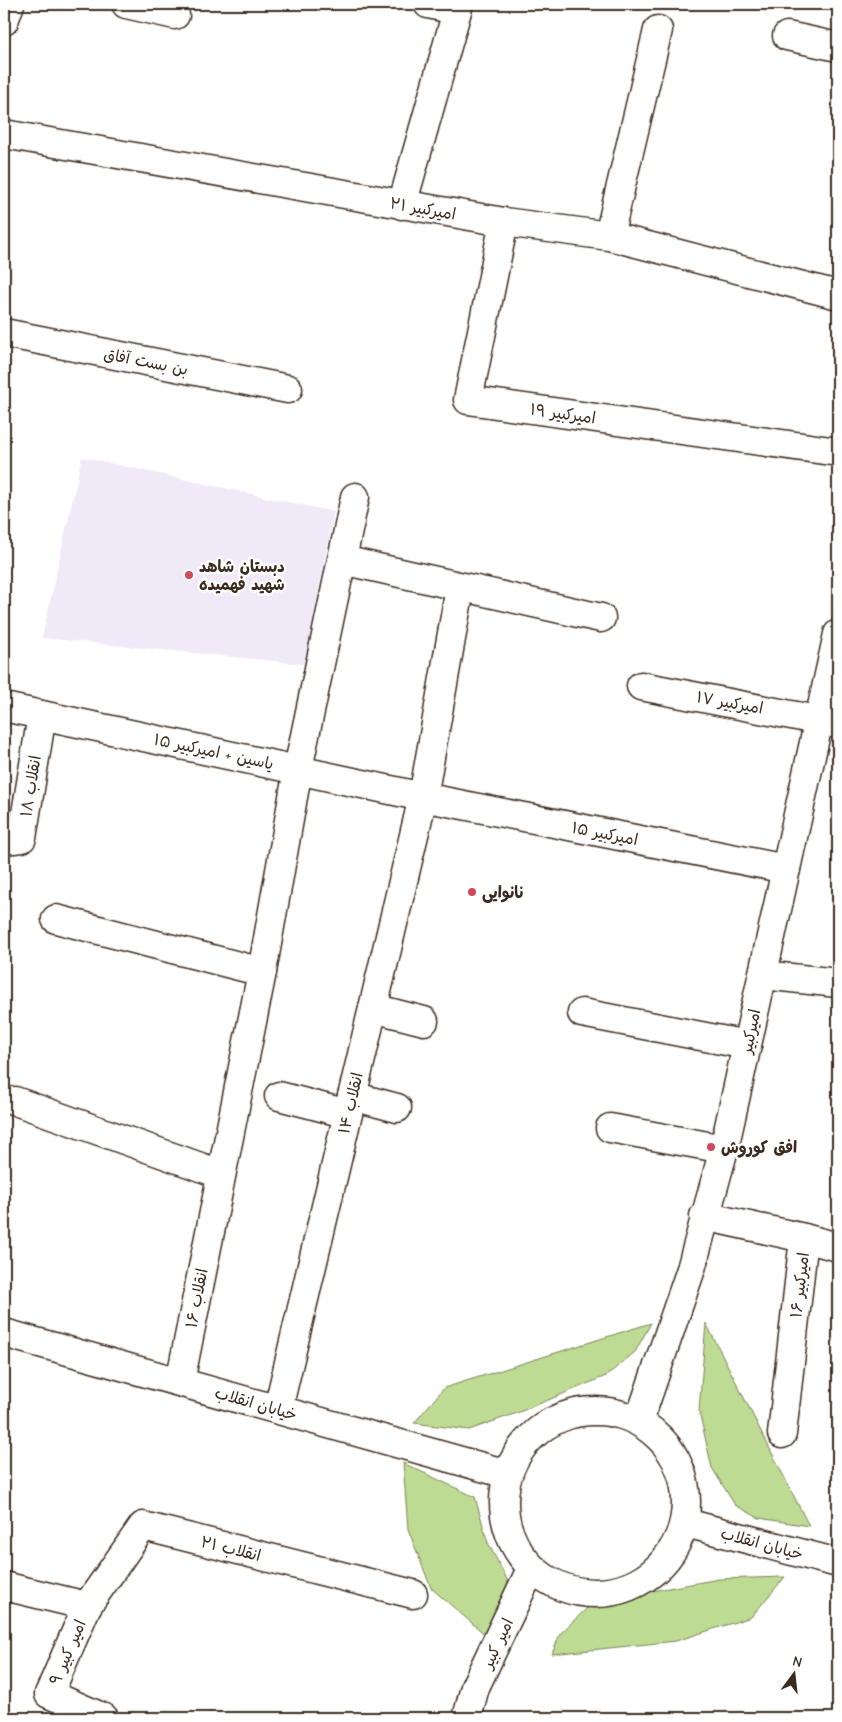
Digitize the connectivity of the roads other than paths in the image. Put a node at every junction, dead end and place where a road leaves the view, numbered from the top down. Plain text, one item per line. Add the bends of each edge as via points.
1 (10, 4) edge
2 (126, 4) edge
3 (428, 4) edge
4 (458, 7) edge
5 (175, 15) dead end
6 (4, 21) edge
7 (658, 30) dead end
8 (787, 36) dead end
9 (838, 46) edge
10 (4, 134) edge
11 (402, 205) junction
12 (504, 222) junction
13 (609, 236) junction
14 (838, 295) edge
15 (4, 333) edge
16 (288, 389) dead end
17 (838, 452) edge
18 (355, 497) dead end
19 (342, 560) junction
20 (460, 588) junction
21 (601, 618) dead end
22 (838, 634) edge
23 (641, 686) dead end
24 (4, 707) edge
25 (42, 715) junction
26 (829, 721) edge
27 (298, 769) junction
28 (424, 797) junction
29 (4, 840) edge
30 (786, 870) junction
31 (56, 919) dead end
32 (262, 972) junction
33 (762, 975) junction
34 (838, 984) edge
35 (373, 1008) junction
36 (582, 1013) dead end
37 (424, 1021) dead end
38 (747, 1045) junction
39 (279, 1096) dead end
40 (15, 1101) dead end
41 (350, 1105) junction
42 (397, 1108) dead end
43 (610, 1128) dead end
44 (724, 1150) junction
45 (220, 1174) junction
46 (704, 1216) junction
47 (804, 1238) junction
48 (838, 1247) edge
49 (4, 1332) edge
50 (180, 1382) junction
51 (278, 1409) junction
52 (639, 1421) junction
53 (782, 1434) dead end
54 (507, 1474) junction
55 (686, 1523) junction
56 (838, 1563) edge
57 (531, 1569) junction
58 (4, 1586) edge
59 (413, 1594) dead end
60 (87, 1606) junction
61 (104, 1718) edge
62 (467, 1718) edge

1 - 6 street
2 - 5 street
3 - 4 street
4 - 11 street
7 - 13 street
8 - 9 street
10 - 11 street, امیرکبیر ۲۱
11 - 12 street, امیرکبیر ۲۱
12 - 13 street, امیرکبیر ۲۱
12 - 17 street, امیرکبیر ۱۹ via 468,400
13 - 14 street, امیرکبیر ۲۱
15 - 16 street, بن بست آفاق
18 - 19 street, انقلاب ۱۶
19 - 20 street
19 - 27 street, انقلاب ۱۶
20 - 21 street
20 - 28 street, انقلاب ۱۴
22 - 26 street, امیرکبیر
23 - 26 street, امیرکبیر ۱۷
24 - 25 street, یاسین + امیرکبیر ۱۵
25 - 27 street, یاسین + امیرکبیر ۱۵
25 - 29 street, انقلاب ۱۸ via 22,838
26 - 30 street, امیرکبیر
27 - 28 street, یاسین + امیرکبیر ۱۵
27 - 32 street, انقلاب ۱۶
28 - 30 street, امیرکبیر ۱۵
28 - 35 street, انقلاب ۱۴
30 - 33 street, امیرکبیر
31 - 32 street
32 - 45 street, انقلاب ۱۶
33 - 34 street
33 - 38 street, امیرکبیر
35 - 37 street
35 - 41 street, انقلاب ۱۴
36 - 38 street
38 - 44 street, امیرکبیر
39 - 41 street
40 - 45 street
41 - 42 street
41 - 51 street, انقلاب ۱۴
43 - 44 street
44 - 46 street, امیرکبیر
45 - 50 street, انقلاب ۱۶
46 - 47 street, امیرکبیر ۱۶
46 - 52 street, امیرکبیر via 691,1269
47 - 48 street
47 - 53 street, امیرکبیر ۱۶
49 - 50 street, خیابان انقلاب
50 - 51 street, خیابان انقلاب
51 - 54 street, خیابان انقلاب
52 - 54 street via 608,1411 576,1412 546,1424 523,1446
52 - 55 street via 669,1447 686,1484
54 - 57 street via 503,1508 511,1541
55 - 56 street, خیابان انقلاب
55 - 57 street via 669,1558 640,1584 603,1594 564,1590
57 - 62 street, امیر کبیر via 476,1687
58 - 60 street, امیر کبیر ۹
59 - 60 street, انقلاب ۲۱ via 143,1526
60 - 61 street, امیر کبیر ۹ via 49,1694

